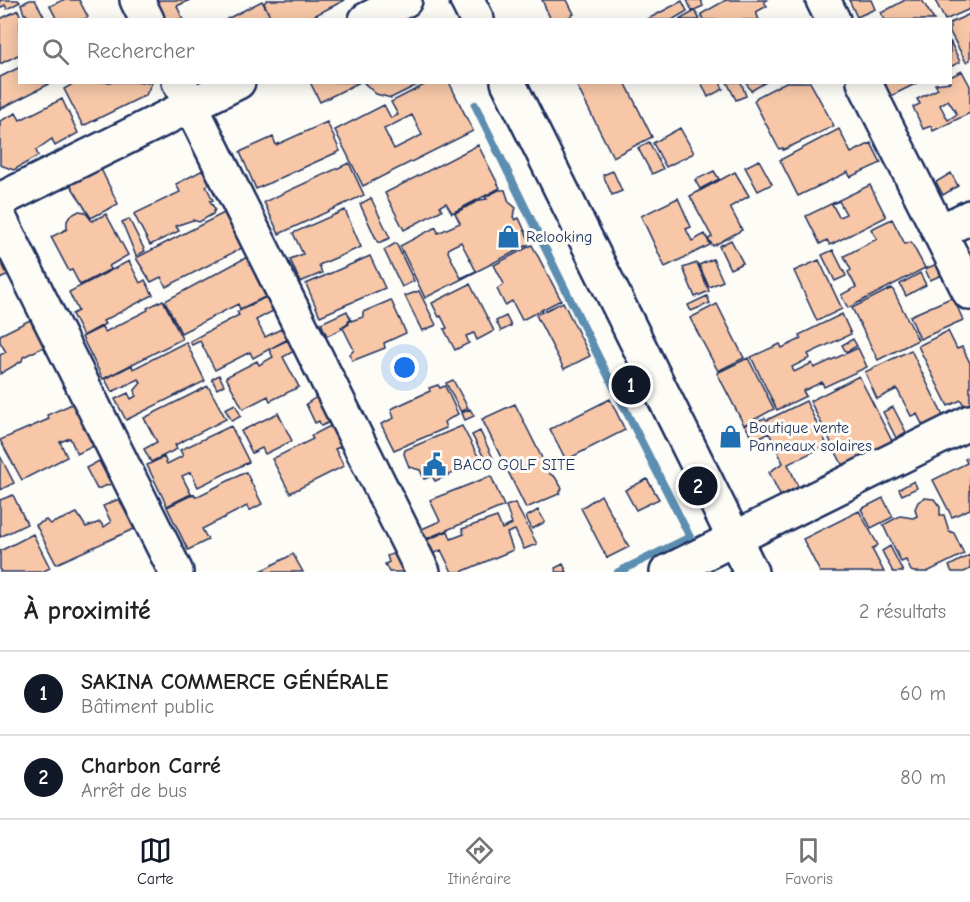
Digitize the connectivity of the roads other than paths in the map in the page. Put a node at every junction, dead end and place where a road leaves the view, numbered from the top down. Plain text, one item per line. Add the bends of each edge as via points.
1 (137, 0) edge
2 (405, 0) edge
3 (467, 0) edge
4 (823, 0) edge
5 (146, 18) edge
6 (370, 18) edge
7 (476, 18) edge
8 (832, 18) edge
9 (229, 84) edge
10 (509, 84) edge
11 (865, 84) edge
12 (184, 94) edge
13 (0, 200) edge
14 (970, 217) edge
15 (0, 219) edge
16 (939, 232) junction
17 (970, 293) edge
18 (970, 422) edge
19 (735, 538) junction
20 (176, 572) edge
21 (423, 572) edge
22 (667, 572) edge
23 (752, 572) edge

1 - 5 street
2 - 6 street
3 - 7 street
4 - 8 street
9 - 12 street
10 - 19 street
11 - 16 street
12 - 13 street
12 - 21 street
14 - 16 street
15 - 20 street
16 - 17 street
18 - 19 street
19 - 22 street
19 - 23 street

